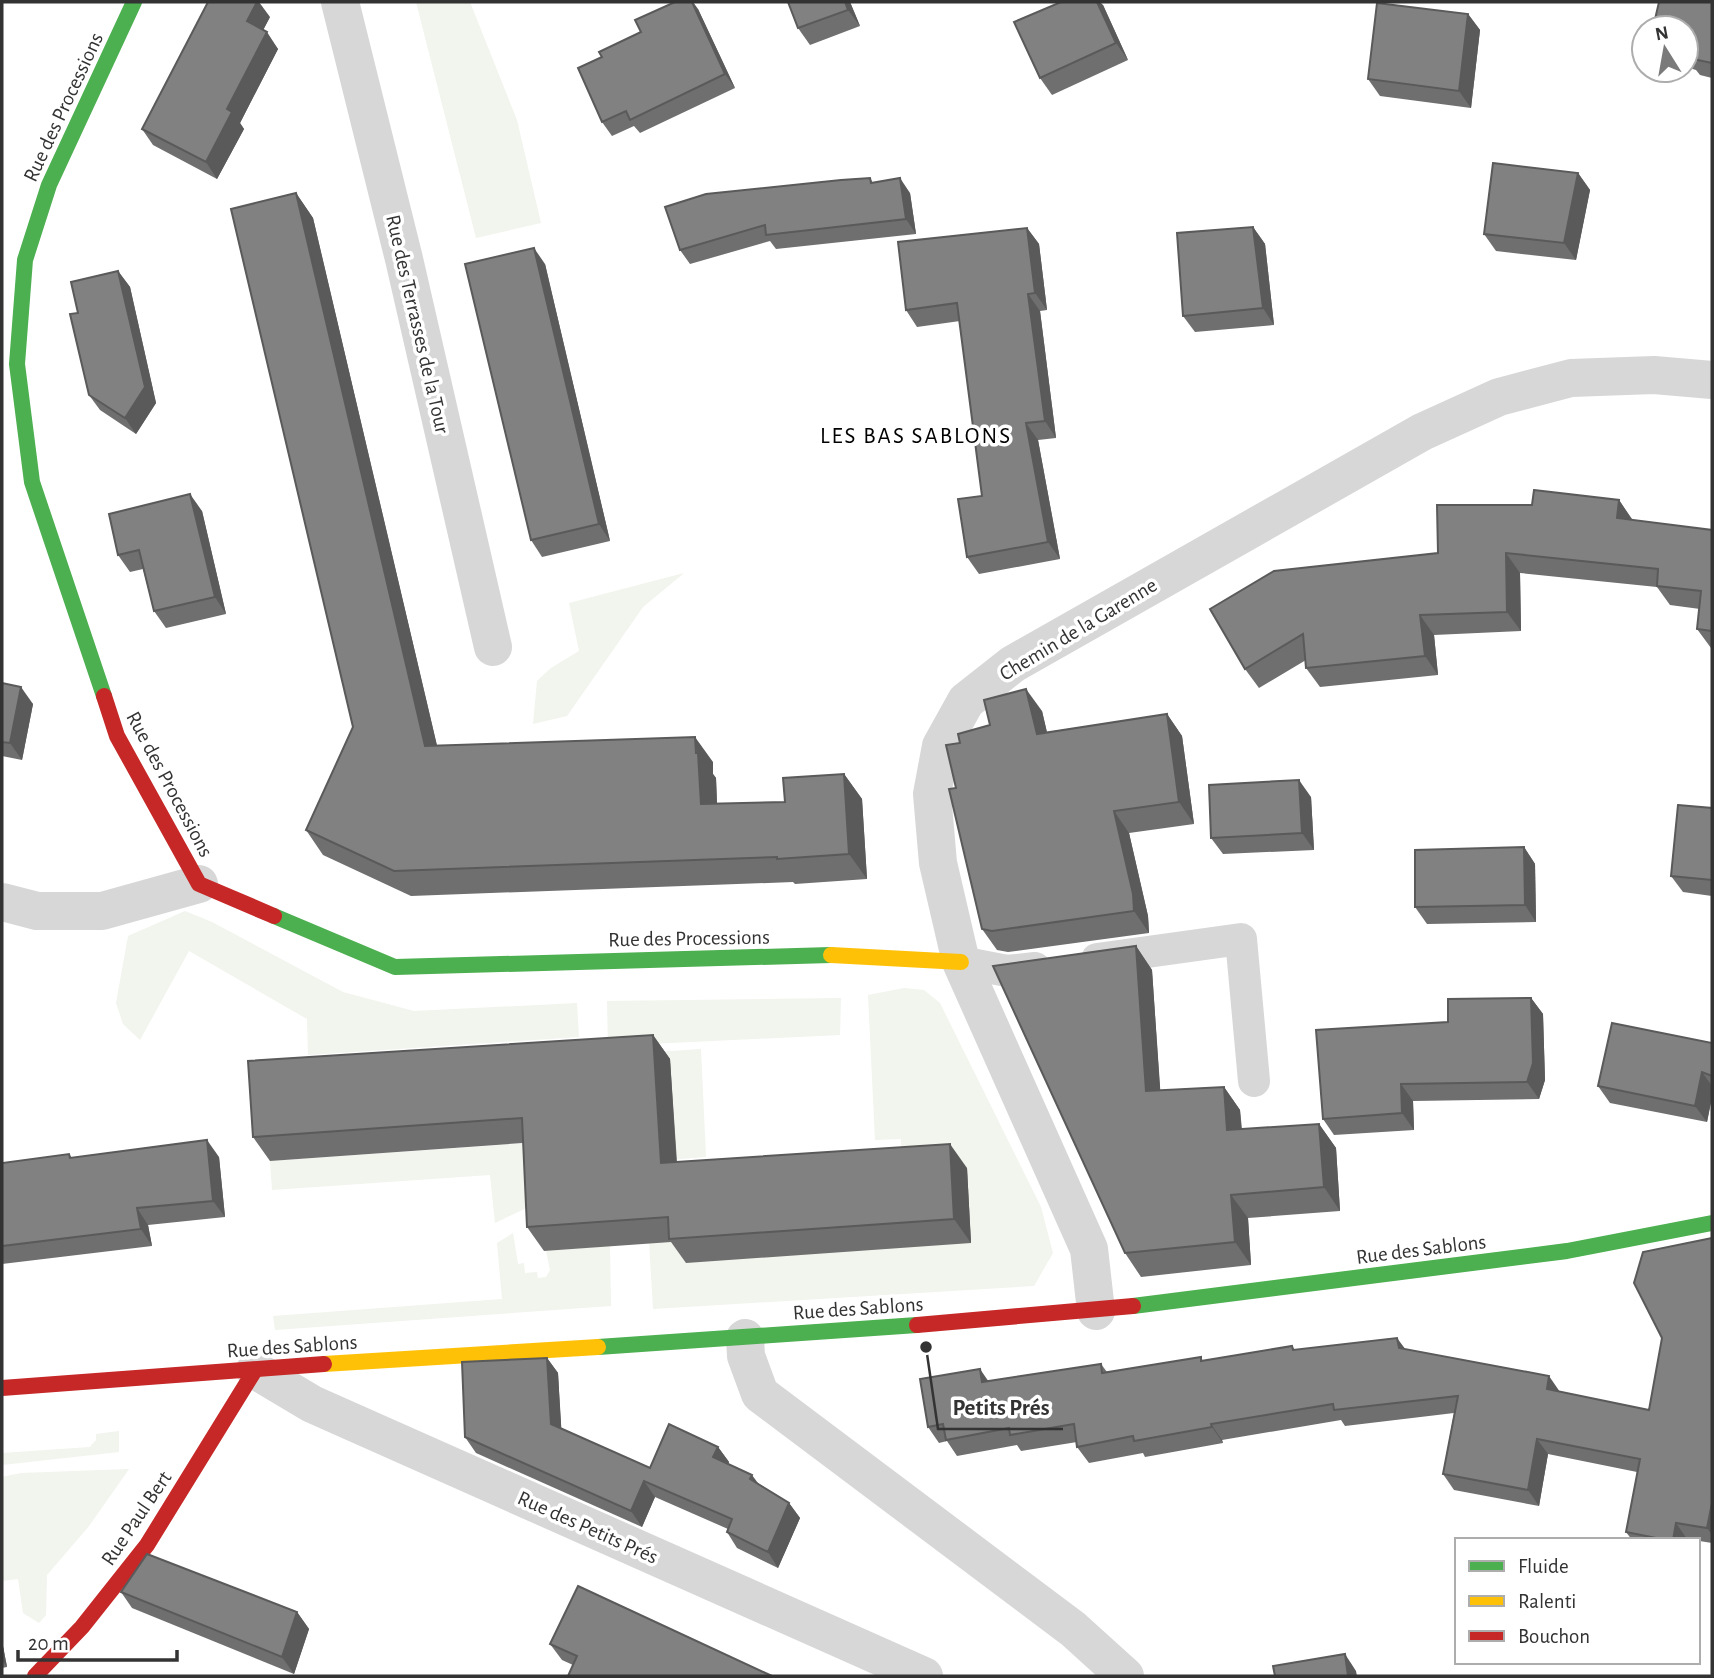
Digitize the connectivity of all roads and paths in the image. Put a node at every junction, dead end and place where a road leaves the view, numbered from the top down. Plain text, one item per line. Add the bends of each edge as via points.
1 (134, 2) edge
2 (340, 2) edge
3 (1712, 380) edge
4 (493, 647) dead end
5 (200, 884) junction
6 (2, 902) edge
7 (961, 962) junction
8 (1254, 1081) dead end
9 (1712, 1223) edge
10 (1096, 1311) junction
11 (745, 1338) junction
12 (255, 1370) junction
13 (2, 1388) edge
14 (35, 1676) edge
15 (924, 1676) edge
16 (1125, 1676) edge

1 - 5 street, Rue des Processions via 48,185 25,260 17,364 32,482 117,736
2 - 4 street, Rue des Terrasses de la Tour
3 - 7 street, Chemin de la Garenne via 1654,375 1571,378 1499,397 1422,432 1013,664 966,701 941,746 932,793 938,863
5 - 6 street via 102,911 37,911
5 - 7 street, Rue des Processions via 395,967 847,955
7 - 8 lane via 1007,971 1241,939
7 - 10 street, Chemin de la Garenne via 1089,1249
9 - 10 street, Rue des Sablons via 1567,1251
10 - 11 street, Rue des Sablons
11 - 12 street, Rue des Sablons
11 - 16 street via 746,1356 760,1394 1073,1629
12 - 13 street, Rue des Sablons
12 - 14 street, Rue Paul Bert via 147,1545 82,1627
12 - 15 street, Rue des Petits Prés via 312,1404

